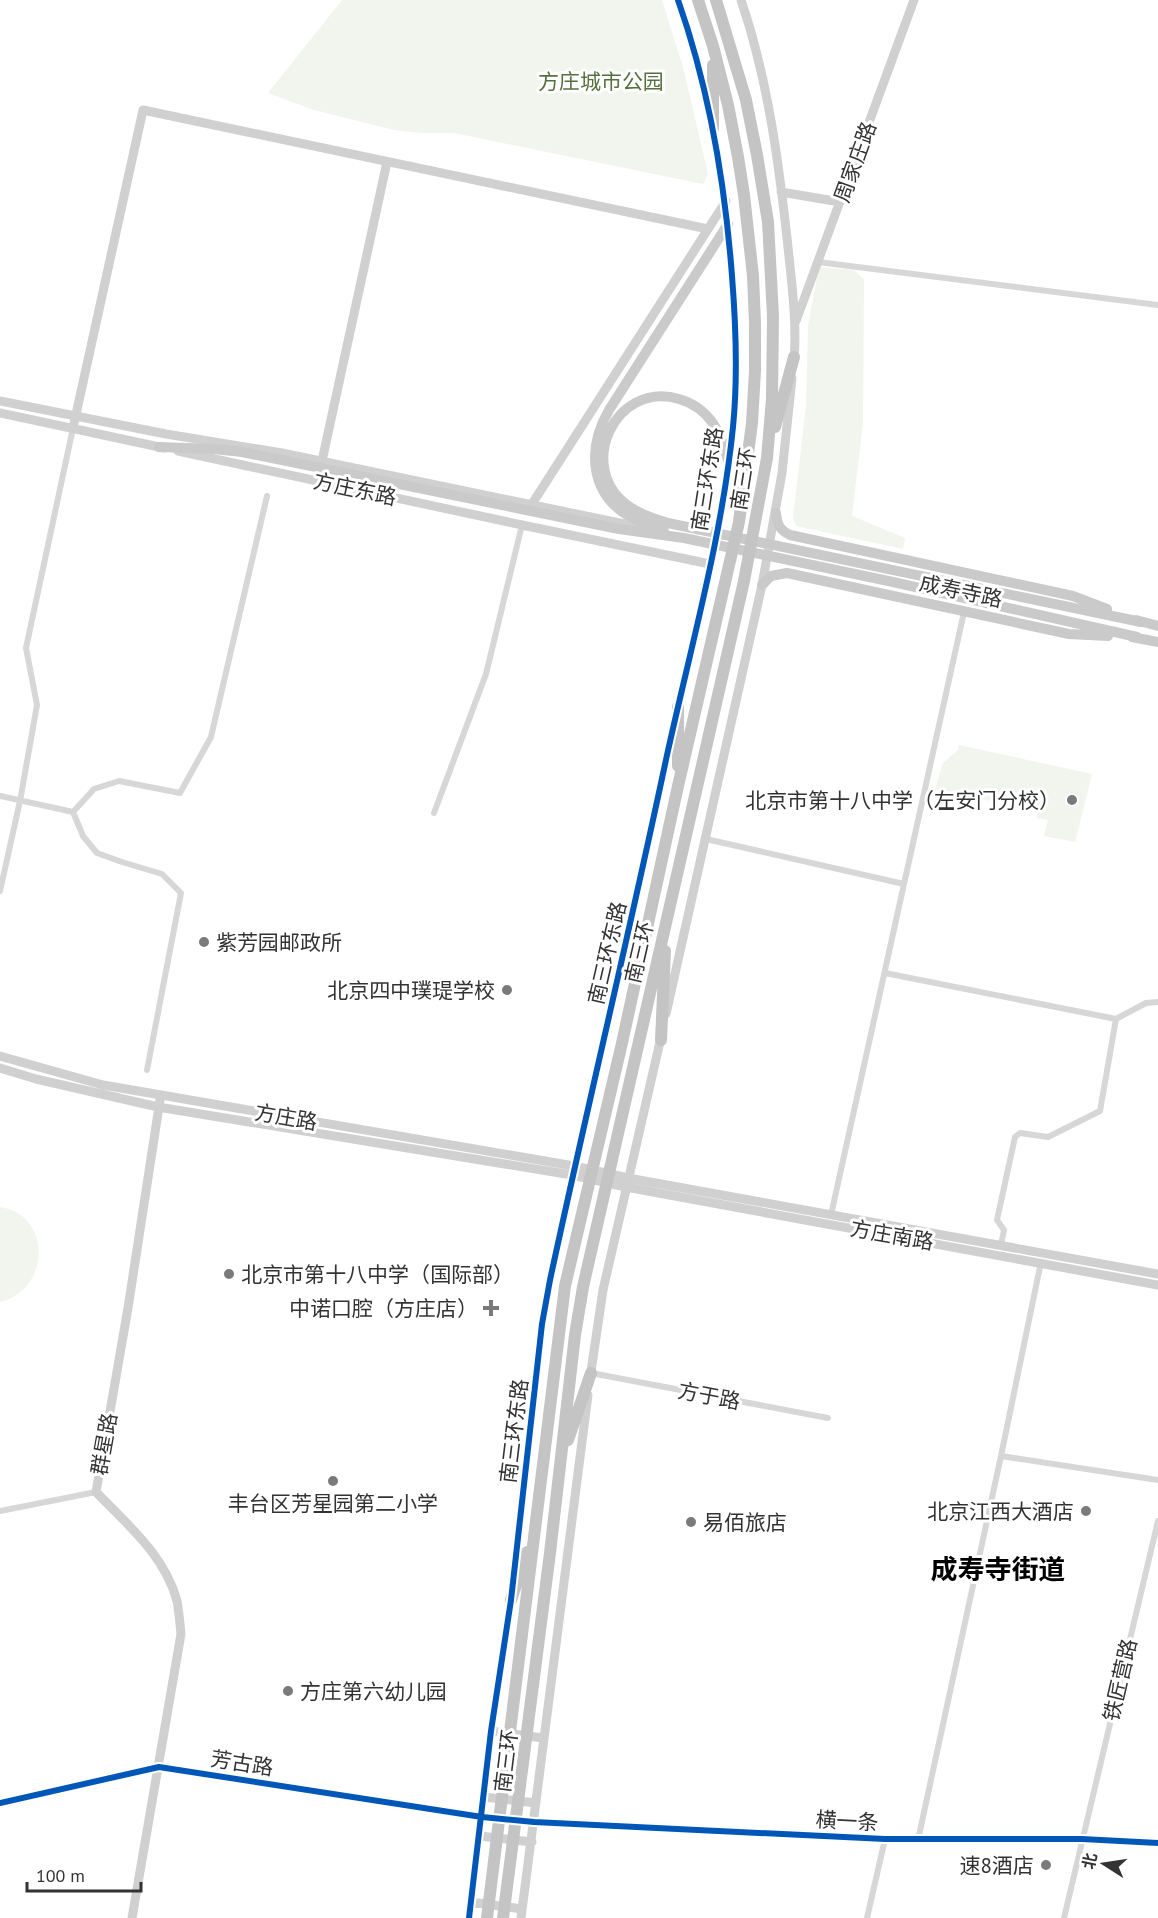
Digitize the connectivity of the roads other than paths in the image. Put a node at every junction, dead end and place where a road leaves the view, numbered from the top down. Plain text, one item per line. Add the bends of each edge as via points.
1 (678, 0) edge
2 (698, 0) edge
3 (716, 0) edge
4 (741, 0) edge
5 (914, 0) edge
6 (713, 46) junction
7 (712, 129) junction
8 (387, 162) junction
9 (781, 192) junction
10 (726, 201) junction
11 (840, 202) junction
12 (728, 224) junction
13 (708, 229) junction
14 (818, 261) junction
15 (1158, 305) edge
16 (796, 324) junction
17 (794, 357) junction
18 (0, 401) edge
19 (0, 413) edge
20 (75, 416) junction
21 (73, 428) junction
22 (159, 447) junction
23 (767, 458) junction
24 (728, 460) junction
25 (322, 461) junction
26 (267, 496) dead end
27 (532, 504) junction
28 (776, 513) junction
29 (522, 525) junction
30 (684, 538) junction
31 (714, 543) junction
32 (873, 554) junction
33 (710, 564) junction
34 (762, 585) junction
35 (866, 590) junction
36 (964, 612) junction
37 (1141, 622) junction
38 (1158, 626) edge
39 (1137, 637) junction
40 (1158, 642) edge
41 (678, 707) junction
42 (678, 786) junction
43 (0, 796) edge
44 (20, 801) junction
45 (73, 812) junction
46 (434, 813) dead end
47 (705, 839) junction
48 (904, 884) junction
49 (0, 891) edge
50 (667, 921) junction
51 (885, 973) junction
52 (1158, 1002) edge
53 (1116, 1019) junction
54 (661, 1040) junction
55 (0, 1056) edge
56 (0, 1068) edge
57 (147, 1070) dead end
58 (160, 1095) junction
59 (158, 1107) junction
60 (573, 1170) junction
61 (627, 1182) junction
62 (831, 1215) junction
63 (1001, 1245) junction
64 (1041, 1262) junction
65 (1158, 1274) edge
66 (1158, 1285) edge
67 (591, 1373) junction
68 (828, 1418) dead end
69 (1001, 1456) junction
70 (560, 1463) junction
71 (1158, 1480) edge
72 (96, 1492) junction
73 (0, 1511) edge
74 (1158, 1521) edge
75 (536, 1525) junction
76 (511, 1600) junction
77 (491, 1731) junction
78 (543, 1738) junction
79 (159, 1767) junction
80 (484, 1797) junction
81 (0, 1803) edge
82 (536, 1803) junction
83 (482, 1817) junction
84 (534, 1822) junction
85 (480, 1836) junction
86 (885, 1839) junction
87 (1082, 1839) junction
88 (918, 1840) junction
89 (532, 1842) junction
90 (1158, 1843) edge
91 (471, 1902) junction
92 (522, 1913) edge
93 (488, 1916) edge
94 (503, 1916) edge
95 (132, 1918) edge
96 (469, 1918) edge
97 (867, 1918) edge
98 (1064, 1918) edge

1 - 7 street, 南三环东路
2 - 6 highway, 南三环
3 - 23 highway, 南三环 via 746,100 768,222 773,328
4 - 9 street via 770,111
5 - 11 street, 周家庄路
6 - 7 highway
6 - 42 highway, 南三环 via 738,157 748,231 753,276 754,382 739,522
7 - 10 street, 南三环东路
8 - 13 street
8 - 20 street via 143,110
8 - 25 street
9 - 11 street
9 - 16 street
10 - 12 street, 南三环东路
10 - 13 street
11 - 14 street, 周家庄路
12 - 24 street, 南三环东路 via 736,323 735,403
12 - 30 main road via 609,410 598,430 594,450 598,480 608,498 640,522
13 - 27 street
14 - 15 street
14 - 16 street, 周家庄路
16 - 17 street
17 - 23 highway
17 - 28 street
18 - 20 street
19 - 21 street, 方庄东路
20 - 21 street
20 - 25 street
21 - 22 street, 方庄东路
21 - 44 street via 26,648 37,705
22 - 29 street, 方庄东路
22 - 30 main road via 242,452 619,529
23 - 50 highway, 南三环 via 744,581
24 - 31 street, 南三环东路
24 - 37 main road via 711,420 686,401 674,398 652,398 633,405 609,431 603,458 615,493 637,512 668,523
25 - 27 street
26 - 45 street via 211,737 180,792 119,781 94,789
27 - 31 street
28 - 32 main road, 成寿寺路 via 780,529 790,535
28 - 34 street
29 - 33 street, 方庄东路
29 - 46 street via 486,674
30 - 39 main road
31 - 33 street, 南三环东路
32 - 35 main road via 860,557 853,568 855,582
32 - 37 main road, 成寿寺路 via 1073,596
33 - 41 street, 南三环东路
34 - 35 main road, 成寿寺路 via 771,576 787,573
34 - 47 street
35 - 36 main road, 成寿寺路
36 - 39 main road, 成寿寺路 via 1069,634
36 - 48 street
37 - 38 main road, 成寿寺路
39 - 40 main road, 成寿寺路
41 - 42 highway
41 - 60 street, 南三环东路
42 - 75 highway, 南三环 via 566,1286
43 - 44 street
44 - 45 street
44 - 49 street
45 - 57 street via 83,836 97,853 162,874 181,893
47 - 48 street
47 - 54 street
48 - 51 street
50 - 54 highway
50 - 70 highway, 南三环 via 583,1287
51 - 53 street
51 - 62 street
52 - 53 street via 1146,1003
53 - 63 street via 1100,1111 1048,1137 1020,1133 1015,1137 997,1220 1004,1230
54 - 61 street
55 - 58 street, 方庄路 via 103,1085
56 - 59 street, 方庄路
58 - 59 street, 群星路
58 - 60 street, 方庄路
59 - 60 street, 方庄路
59 - 72 street, 群星路
60 - 61 street
60 - 76 street, 南三环东路 via 542,1324
61 - 62 street, 方庄南路
61 - 64 street, 方庄南路
61 - 67 street via 603,1290
62 - 63 street, 方庄南路
63 - 65 street, 方庄南路
64 - 66 street, 方庄南路
64 - 69 street
67 - 68 street, 方于路
67 - 70 highway
67 - 78 street
69 - 71 street
69 - 88 street
70 - 94 highway, 南三环
72 - 73 street
72 - 79 street, 群星路 via 154,1553 177,1601 181,1634
74 - 87 street, 铁匠营路
75 - 76 highway
75 - 93 highway, 南三环
76 - 77 street, 南三环东路
77 - 78 street
77 - 80 street, 南三环东路
78 - 82 street
79 - 81 street, 芳古路
79 - 83 street, 芳古路
79 - 95 street, 群星路
80 - 82 street
80 - 83 street, 南三环东路
82 - 84 street
83 - 84 street, 芳古路
83 - 85 street, 南三环东路
84 - 86 street, 横一条
84 - 89 street
85 - 89 street
85 - 91 street, 南三环东路
86 - 88 street, 横一条
86 - 97 street
87 - 88 street, 横一条
87 - 90 street, 横一条
87 - 98 street, 铁匠营路
89 - 92 street
91 - 92 street
91 - 96 street, 南三环东路

